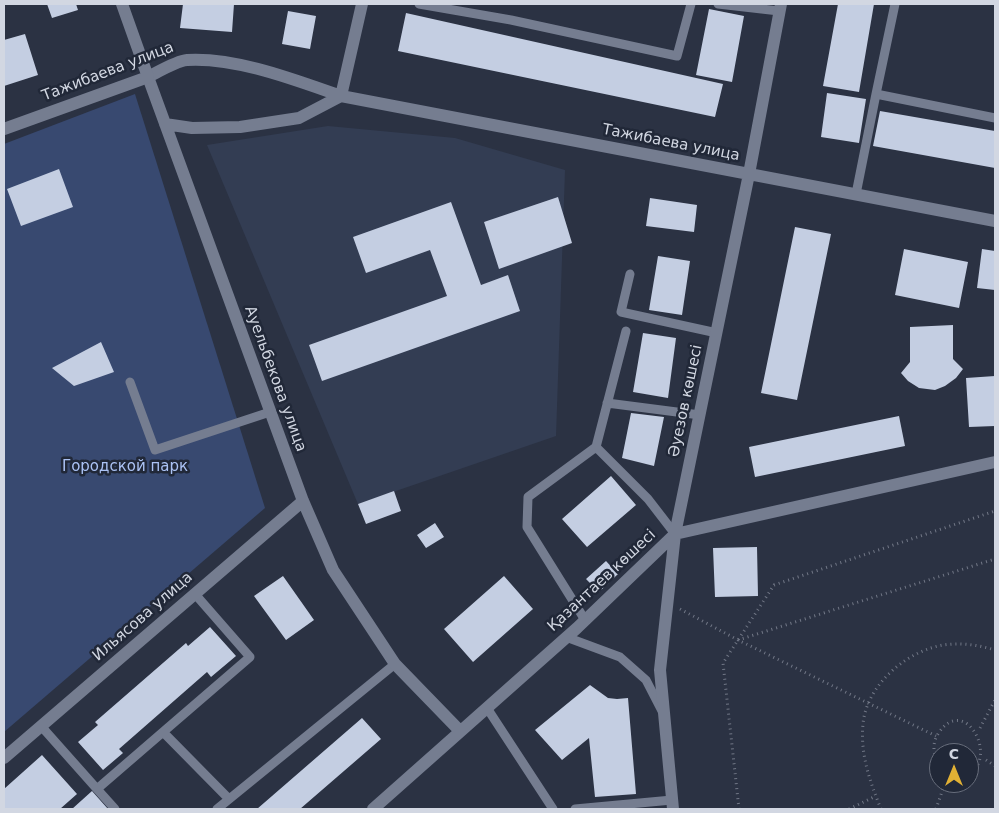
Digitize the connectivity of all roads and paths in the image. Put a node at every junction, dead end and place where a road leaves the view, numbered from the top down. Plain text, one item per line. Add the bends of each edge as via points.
1 (122, 4) edge
2 (362, 4) edge
3 (419, 4) edge
4 (691, 4) edge
5 (718, 4) edge
6 (895, 4) edge
7 (780, 7) edge
8 (148, 77) junction
9 (876, 94) junction
10 (341, 96) junction
11 (995, 118) edge
12 (166, 124) junction
13 (4, 129) edge
14 (749, 174) junction
15 (856, 194) junction
16 (995, 221) edge
17 (630, 274) dead end
18 (626, 331) dead end
19 (717, 333) junction
20 (130, 382) dead end
21 (607, 403) junction
22 (270, 412) junction
23 (700, 415) junction
24 (596, 447) junction
25 (995, 462) edge
26 (303, 501) junction
27 (995, 511) edge
28 (675, 534) junction
29 (995, 559) edge
30 (195, 594) junction
31 (668, 602) junction
32 (585, 620) junction
33 (566, 638) junction
34 (738, 640) junction
35 (995, 650) edge
36 (394, 664) junction
37 (995, 700) edge
38 (867, 703) junction
39 (487, 708) junction
40 (664, 715) junction
41 (41, 726) junction
42 (980, 728) junction
43 (460, 731) junction
44 (163, 732) junction
45 (985, 735) dead end
46 (936, 736) junction
47 (934, 743) edge
48 (988, 752) dead end
49 (4, 758) edge
50 (986, 760) junction
51 (995, 766) edge
52 (979, 768) edge
53 (97, 789) junction
54 (942, 793) edge
55 (876, 796) junction
56 (229, 799) junction
57 (673, 805) edge
58 (114, 809) edge
59 (217, 809) edge
60 (373, 809) edge
61 (553, 809) edge
62 (575, 809) edge
63 (739, 809) edge
64 (849, 809) edge
65 (881, 809) edge
66 (936, 809) edge

1 - 8 street, Ауельбекова улица
2 - 10 street
3 - 4 lane via 677,56
5 - 7 lane
6 - 9 lane
7 - 14 street, Әуезов көшесі
8 - 10 street, Тажибаева улица via 185,60 227,62 291,78
8 - 12 street, Ауельбекова улица
8 - 13 street, Тажибаева улица
9 - 11 lane
9 - 15 lane
10 - 12 street via 299,118 240,127 192,128
10 - 14 street, Тажибаева улица
12 - 22 street, Ауельбекова улица
14 - 15 street, Тажибаева улица
14 - 19 street, Әуезов көшесі
15 - 16 street, Тажибаева улица
17 - 19 lane via 621,312
18 - 21 lane
19 - 23 street, Әуезов көшесі
20 - 22 lane via 155,450
21 - 23 lane
21 - 24 lane
22 - 26 street, Ауельбекова улица
23 - 28 street, Әуезов көшесі
24 - 28 lane via 648,499
24 - 32 lane via 528,497 527,527
25 - 28 street, Қазантаев көшесі
26 - 30 street, Ильясова улица
26 - 36 street, Ауельбекова улица via 333,570
27 - 34 path via 774,585
28 - 31 street, Әуезов көшесі
28 - 32 street, Қазантаев көшесі
29 - 34 path
30 - 41 street, Ильясова улица
30 - 44 lane via 250,657
31 - 34 path
31 - 40 street, Әуезов көшесі via 660,670
32 - 33 street, Қазантаев көшесі
33 - 39 street, Қазантаев көшесі
33 - 40 lane via 620,657 646,680
34 - 38 path
34 - 63 path via 723,663
35 - 38 path via 978,644 931,648 908,659 886,676
36 - 43 street, Ауельбекова улица
36 - 56 lane
37 - 42 path
38 - 46 path
38 - 55 path via 862,750
39 - 43 street, Қазантаев көшесі
39 - 61 lane
40 - 57 street, Әуезов көшесі
41 - 49 street, Ильясова улица
41 - 53 lane
42 - 45 path
42 - 46 path via 956,721
43 - 60 street, Қазантаев көшесі
44 - 53 lane
44 - 56 lane
46 - 47 path
48 - 50 path
50 - 51 path
50 - 52 path
53 - 58 lane
54 - 66 path
55 - 64 path
55 - 65 path
56 - 59 lane
57 - 62 lane

